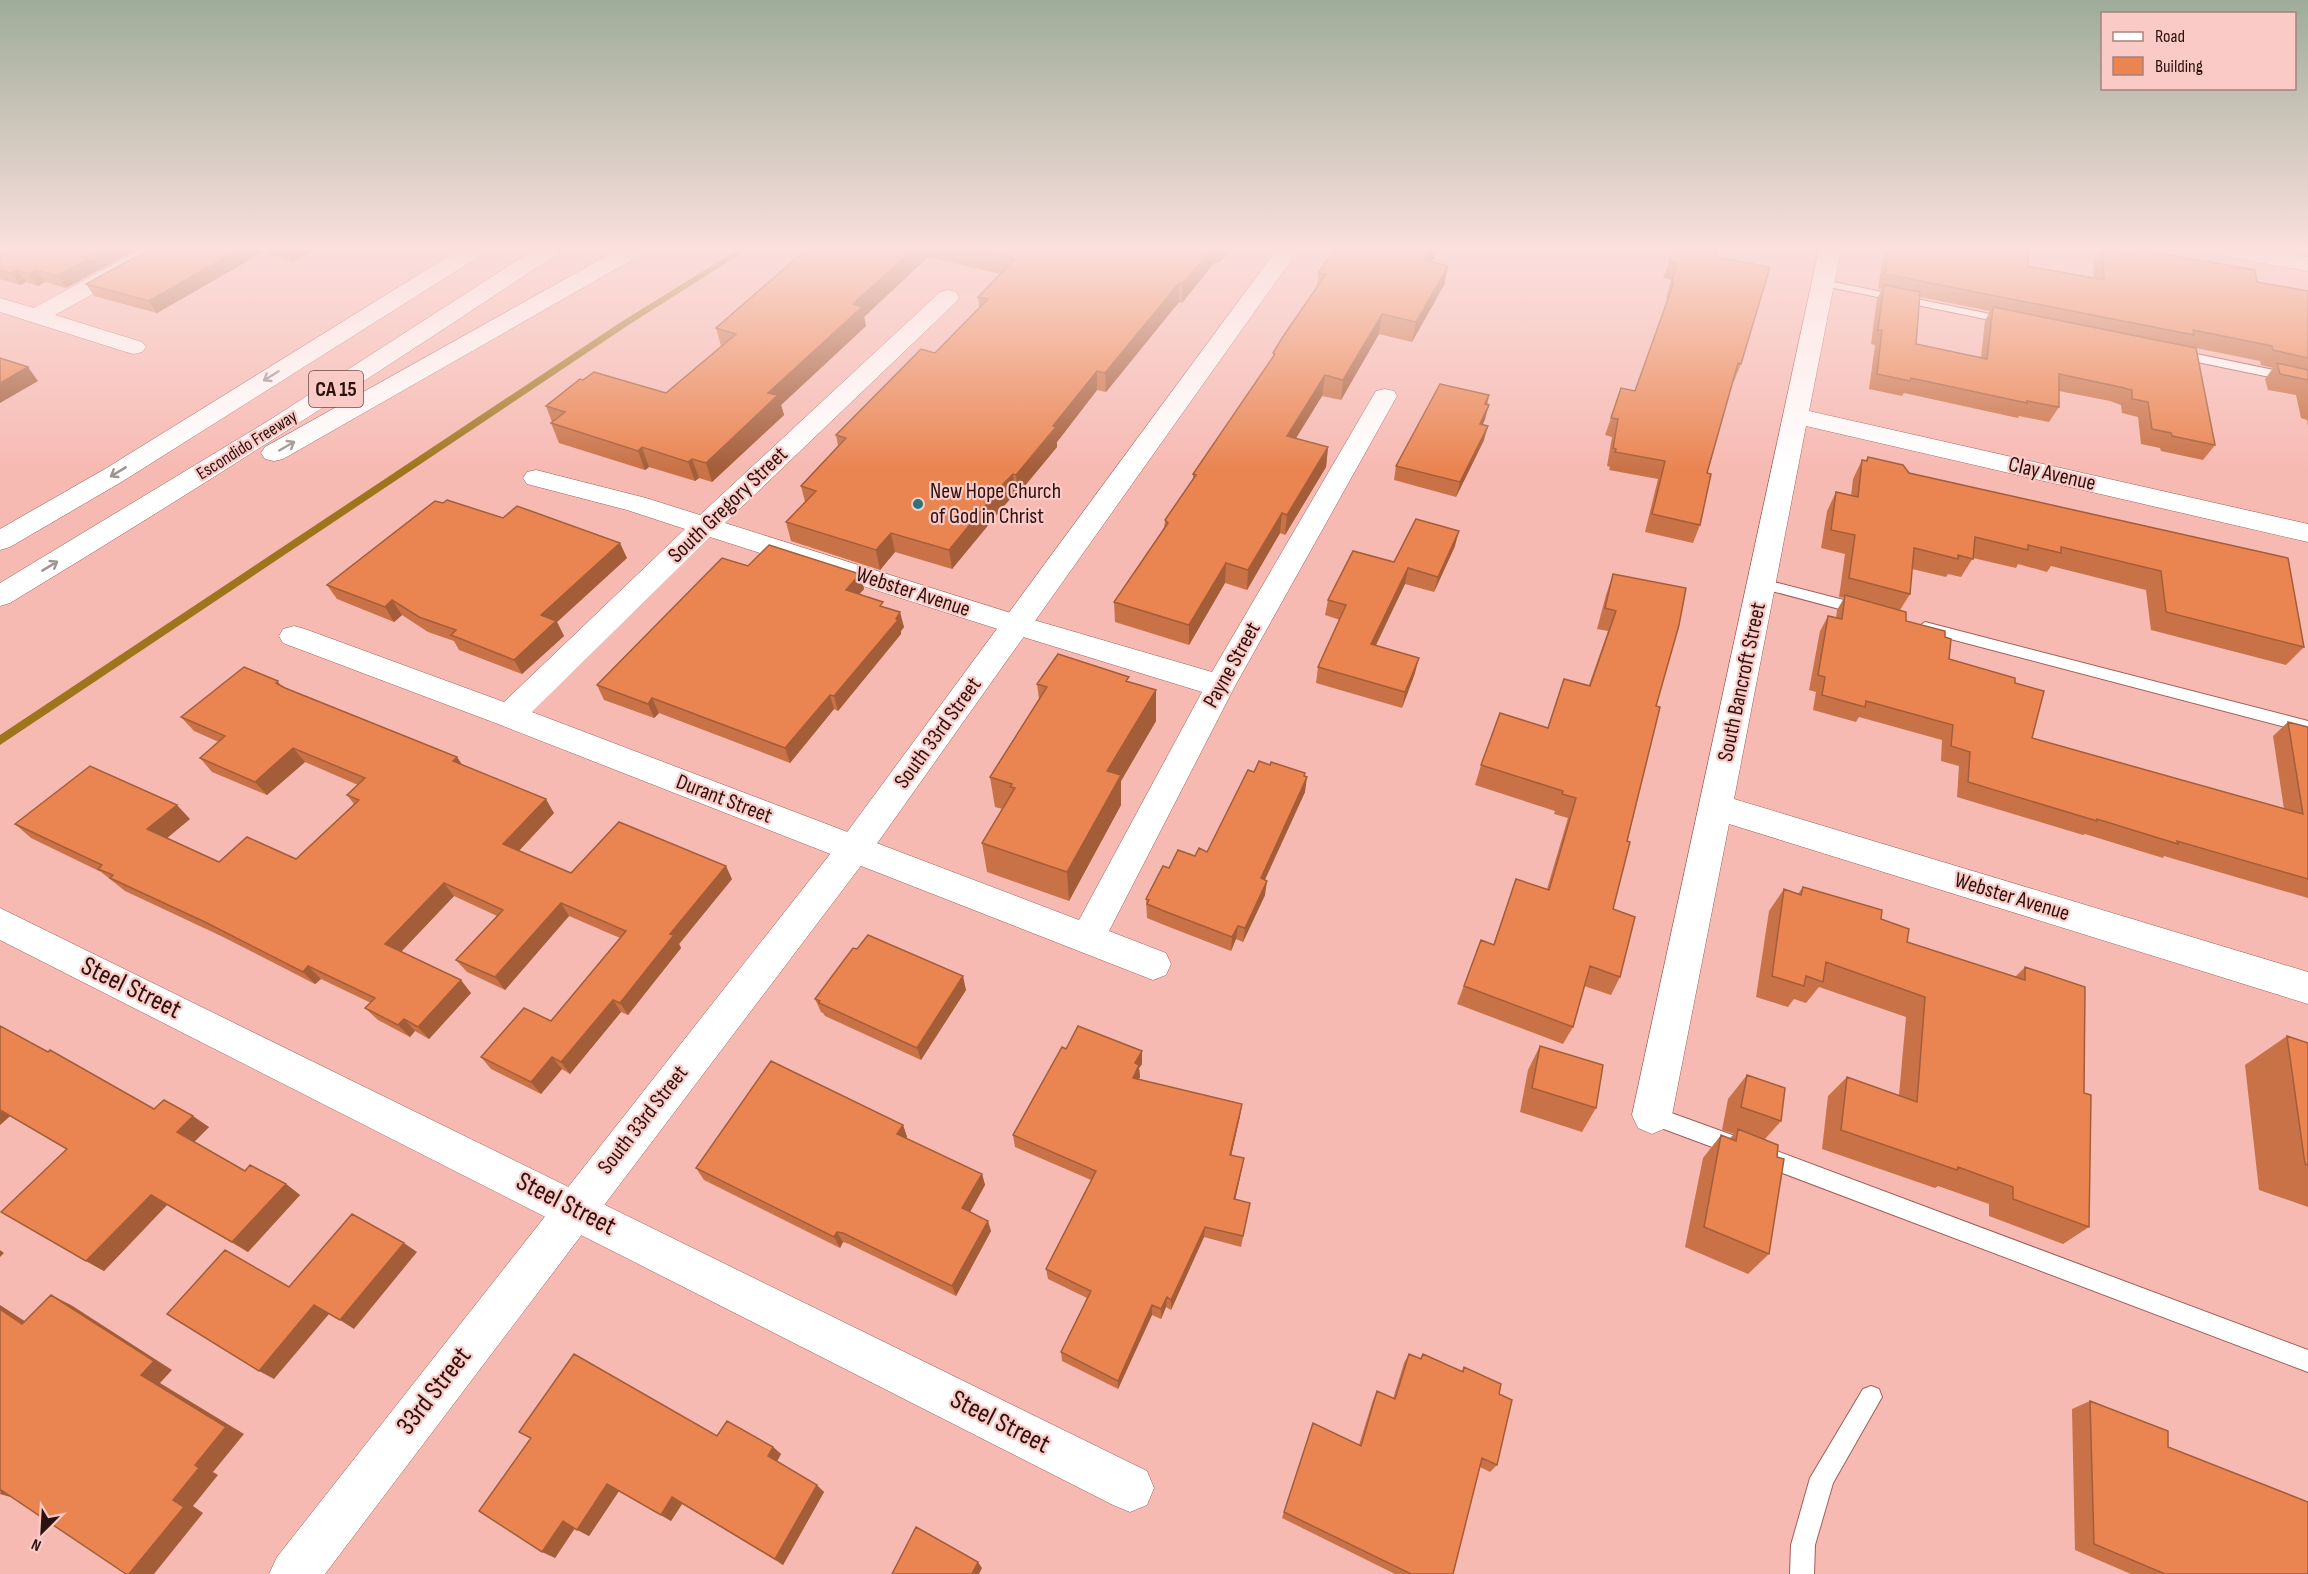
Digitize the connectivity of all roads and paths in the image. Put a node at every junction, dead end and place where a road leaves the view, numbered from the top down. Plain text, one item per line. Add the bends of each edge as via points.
1 (60, 322) edge
2 (355, 322) edge
3 (440, 322) edge
4 (504, 322) edge
5 (921, 322) edge
6 (1235, 322) edge
7 (1815, 322) edge
8 (134, 347) dead end
9 (2159, 351) edge
10 (2308, 381) edge
11 (1385, 396) dead end
12 (1796, 416) junction
13 (536, 478) dead end
14 (120, 525) junction
15 (706, 525) junction
16 (2308, 533) edge
17 (0, 541) edge
18 (1762, 584) junction
19 (0, 596) edge
20 (1877, 614) edge
21 (1911, 623) edge
22 (1017, 625) junction
23 (294, 636) dead end
24 (1220, 686) junction
25 (509, 717) junction
26 (2308, 727) edge
27 (1716, 807) junction
28 (854, 849) junction
29 (0, 923) edge
30 (1087, 939) junction
31 (1153, 964) dead end
32 (2308, 988) edge
33 (1652, 1115) joint
34 (574, 1208) junction
35 (2308, 1361) edge
36 (1871, 1397) dead end
37 (1130, 1488) dead end
38 (294, 1574) edge
39 (1802, 1574) edge

1 - 8 main road
2 -> 17 main road, CA 15 via 114,475
3 - 14 main road, Escondido Freeway / CA 15
14 -> 4 main road via 261,460
5 - 15 main road, South Gregory Street
6 - 22 main road, South 33rd Street
7 - 12 main road, South Bancroft Street
9 - 10 lane
11 - 24 main road, Payne Street
12 - 16 main road, Clay Avenue
12 - 18 main road, South Bancroft Street
13 - 15 main road, Webster Avenue
19 -> 14 main road, Escondido Freeway / CA 15
15 - 22 main road, Webster Avenue
15 - 25 main road, South Gregory Street
18 - 20 lane
18 - 27 main road, South Bancroft Street
21 - 26 lane
22 - 24 main road, Webster Avenue
22 - 28 main road, South 33rd Street
23 - 25 main road, Durant Street
24 - 30 main road, Payne Street
25 - 28 main road, Durant Street
27 - 32 main road, Webster Avenue
27 - 33 main road, South Bancroft Street
28 - 30 main road, Durant Street
28 - 34 main road, South 33rd Street
29 - 34 main road, Steel Street
30 - 31 main road, Durant Street
33 - 35 lane
34 - 37 main road, Steel Street
34 - 38 main road, 33rd Street
36 - 39 lane via 1822,1478 1803,1545

